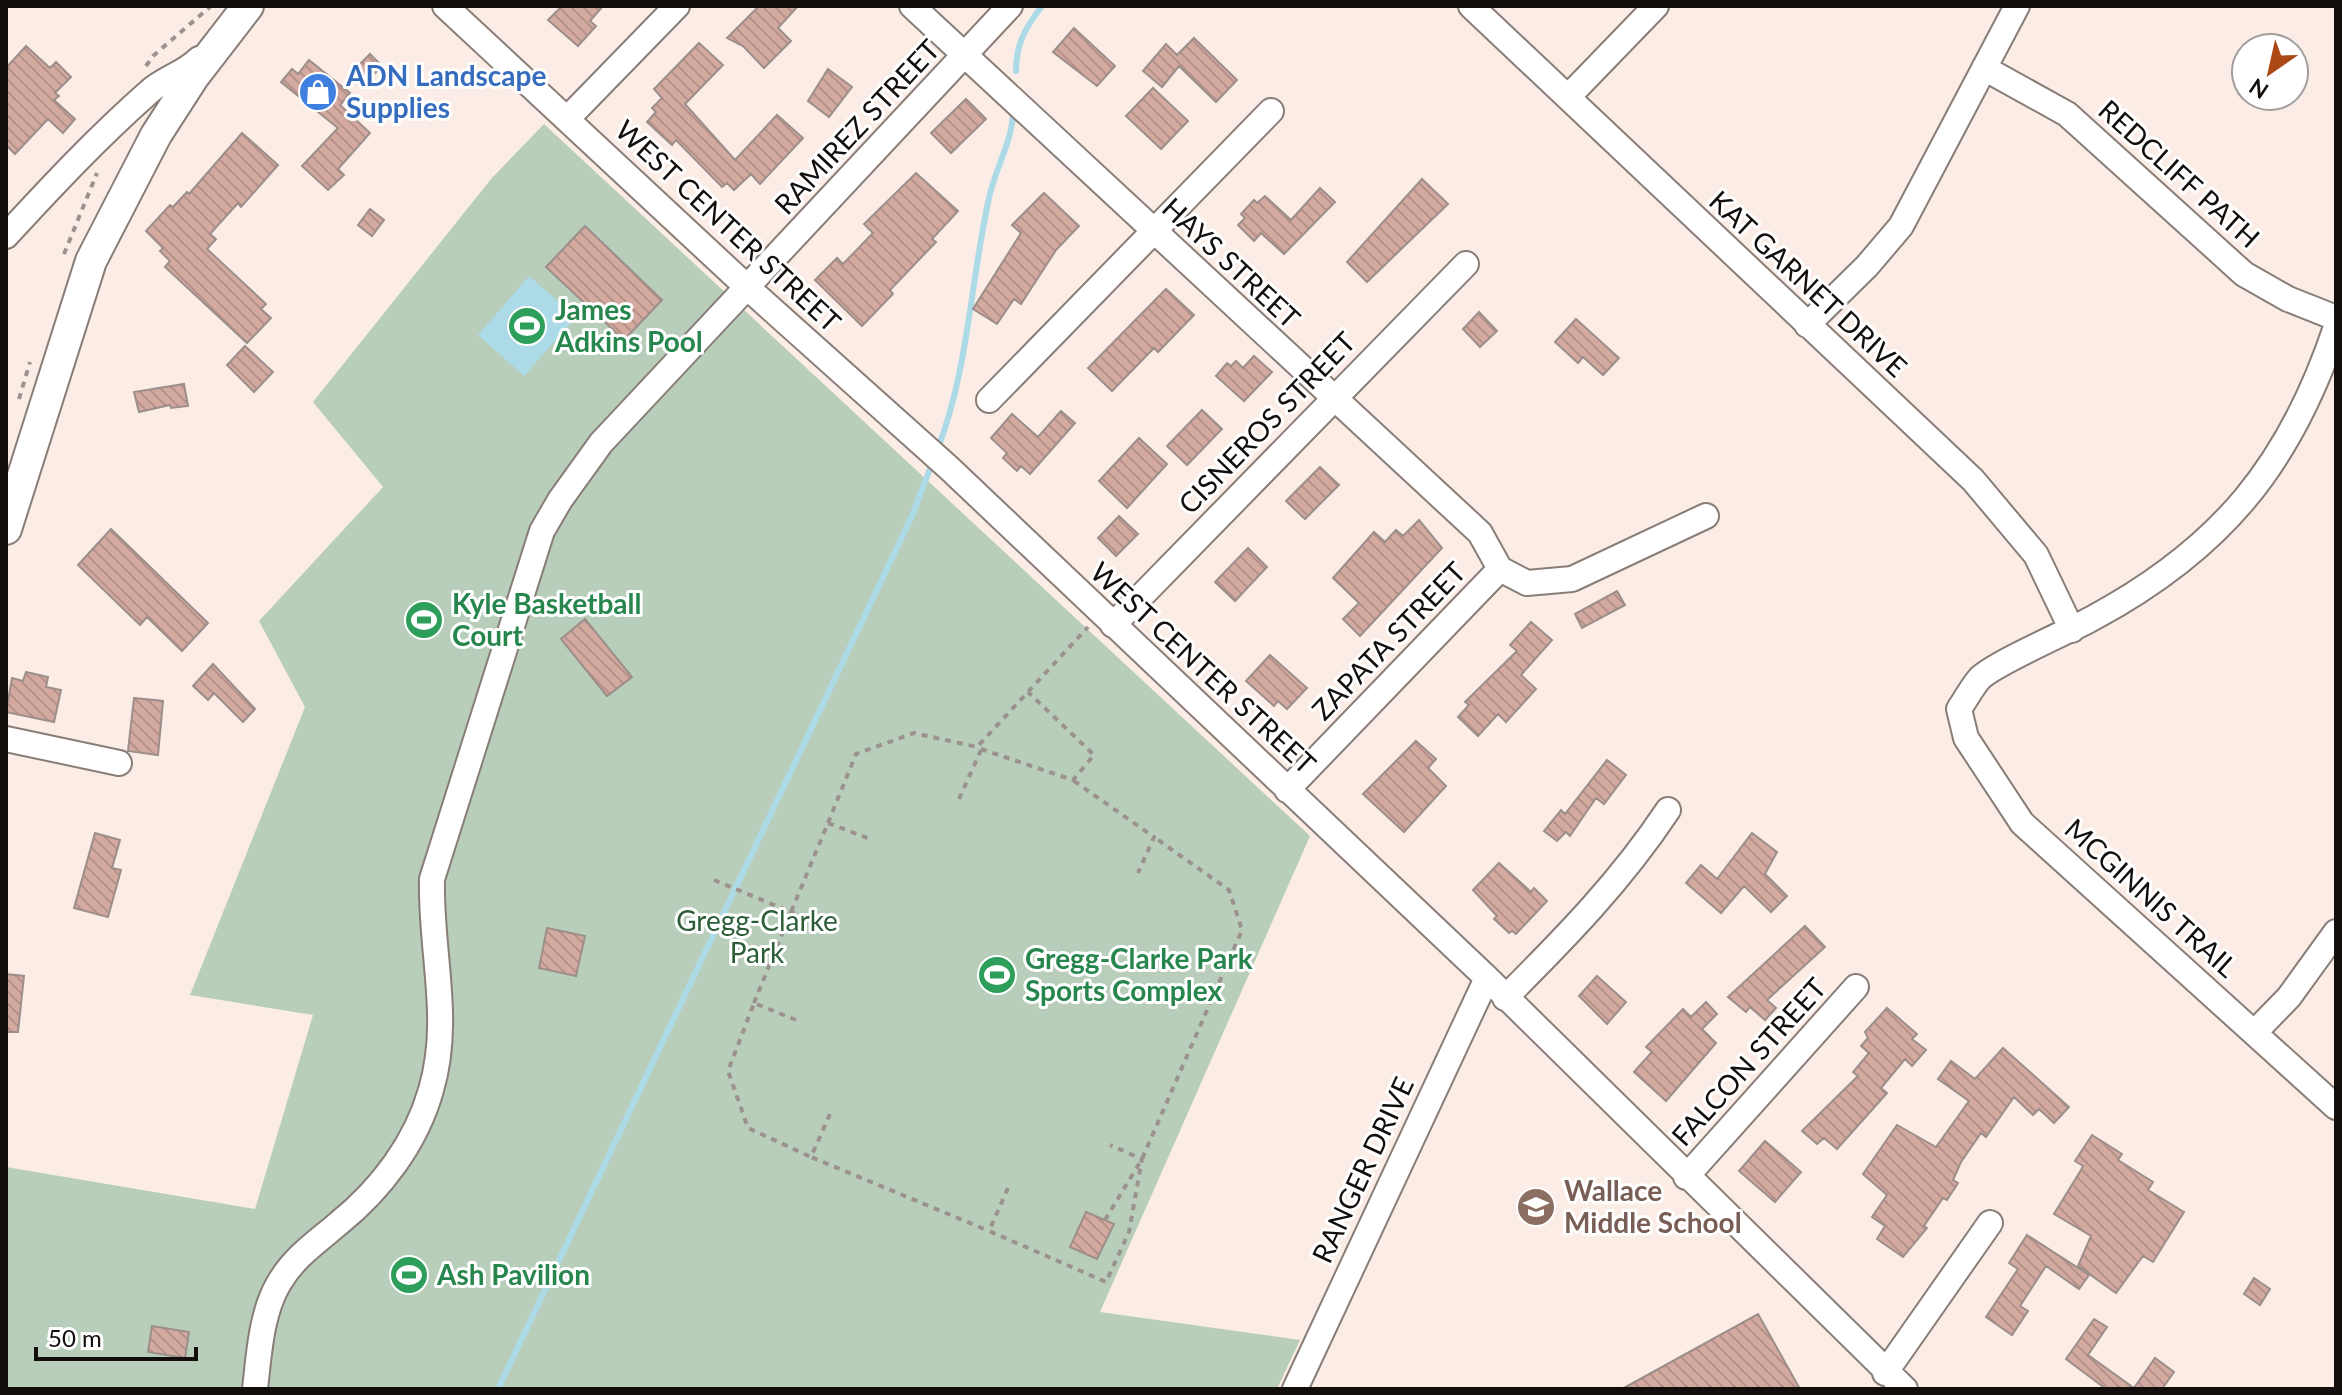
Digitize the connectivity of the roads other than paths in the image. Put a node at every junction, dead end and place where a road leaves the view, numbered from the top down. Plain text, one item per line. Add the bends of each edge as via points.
1 (248, 6) edge
2 (445, 6) edge
3 (677, 6) edge
4 (912, 6) edge
5 (1010, 6) edge
6 (1471, 6) edge
7 (1656, 6) edge
8 (2017, 6) edge
9 (227, 32) junction
10 (965, 55) junction
11 (1984, 68) junction
12 (1568, 97) junction
13 (1271, 111) dead end
14 (568, 118) junction
15 (1153, 231) junction
16 (7, 234) edge
17 (1466, 264) dead end
18 (748, 288) junction
19 (2336, 318) edge
20 (1807, 325) junction
21 (2336, 327) edge
22 (1332, 399) junction
23 (989, 400) dead end
24 (16, 468) edge
25 (1706, 516) dead end
26 (6, 528) edge
27 (1500, 569) junction
28 (1107, 619) junction
29 (2072, 630) junction
30 (6, 739) edge
31 (119, 763) dead end
32 (1287, 790) junction
33 (1668, 810) dead end
34 (2336, 932) edge
35 (1487, 978) junction
36 (1856, 987) dead end
37 (1505, 998) junction
38 (2255, 1032) junction
39 (2336, 1107) edge
40 (1686, 1177) junction
41 (1990, 1223) dead end
42 (1885, 1373) junction
43 (255, 1389) edge
44 (1295, 1389) edge
45 (1905, 1389) edge

1 - 9 main road
2 - 14 street, WEST CENTER STREET
3 - 14 street
4 - 10 street, HAYS STREET
5 - 10 street, RAMIREZ STREET
6 - 12 street, KAT GARNET DRIVE
7 - 12 street
8 - 11 street
9 - 16 street via 187,71 153,88 105,131
9 - 24 main road via 156,135 91,261
10 - 15 street, HAYS STREET
10 - 18 street, RAMIREZ STREET
11 - 19 street, REDCLIFF PATH via 2067,114 2244,274
11 - 20 street via 1901,226
12 - 20 street, KAT GARNET DRIVE
13 - 15 street
14 - 18 street, WEST CENTER STREET
15 - 22 street, HAYS STREET
15 - 23 street
17 - 22 street, CISNEROS STREET
18 - 28 street, WEST CENTER STREET via 921,442
18 - 43 street, RAMIREZ STREET via 601,443 542,531 432,879 442,1020 431,1091 391,1172 294,1261 277,1285 267,1312
20 - 29 street, KAT GARNET DRIVE via 2009,518 2036,555
21 - 29 street via 2319,379 2268,472 2237,511 2165,575
22 - 27 street, HAYS STREET via 1480,533
22 - 28 street, CISNEROS STREET
24 - 26 main road
25 - 27 street via 1572,579 1527,583
27 - 32 street, ZAPATA STREET
28 - 32 street, WEST CENTER STREET
29 - 38 street, MCGINNIS TRAIL via 1981,677 1959,709 1966,738 2022,823
30 - 31 street
32 - 35 street, WEST CENTER STREET
33 - 37 street via 1591,913
34 - 38 street via 2289,997
35 - 37 street, WEST CENTER STREET
35 - 44 street, RANGER DRIVE
36 - 40 street, FALCON STREET
37 - 40 street, WEST CENTER STREET
38 - 39 street, MCGINNIS TRAIL
40 - 42 street, WEST CENTER STREET
41 - 42 street
42 - 45 street, WEST CENTER STREET

